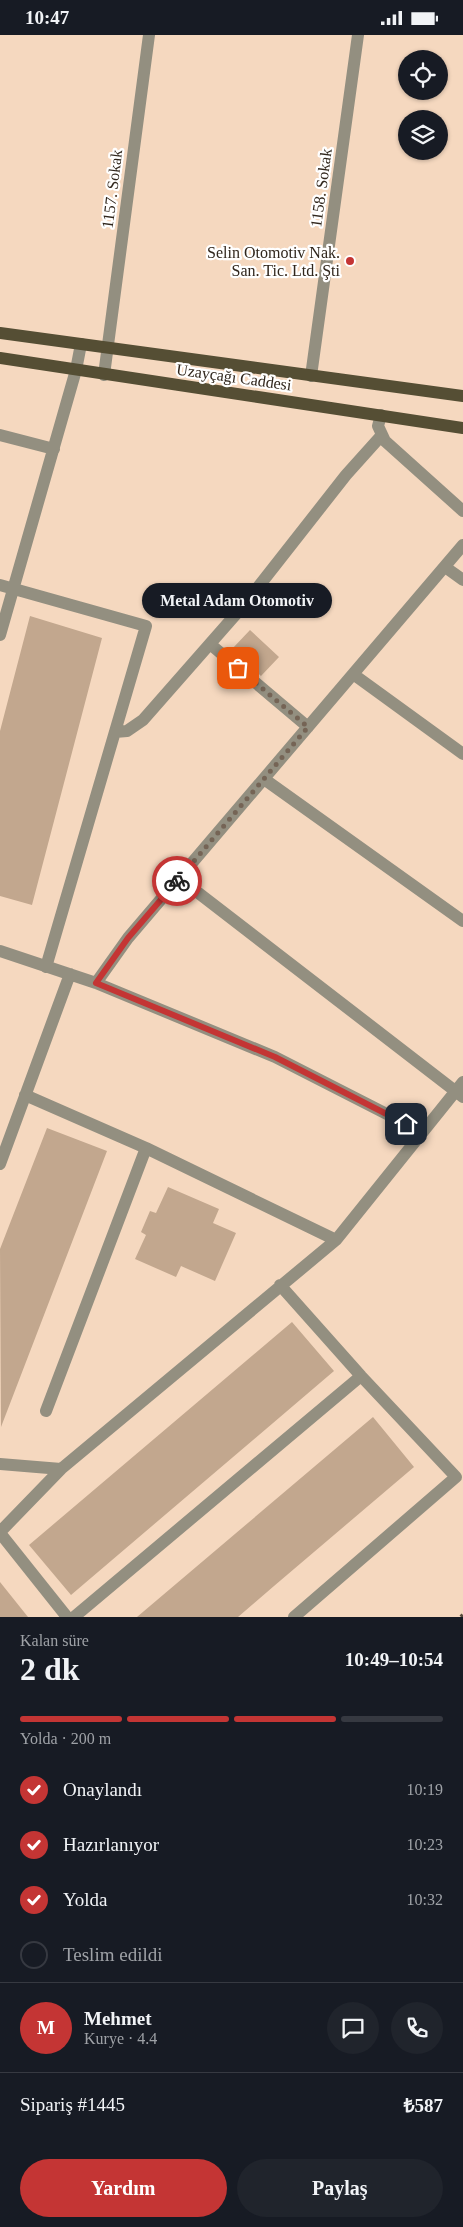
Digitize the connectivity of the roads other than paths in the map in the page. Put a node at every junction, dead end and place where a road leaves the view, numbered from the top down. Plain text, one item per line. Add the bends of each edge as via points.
1 (149, 35) edge
2 (358, 35) edge
3 (0, 333) edge
4 (81, 345) junction
5 (108, 348) junction
6 (0, 359) edge
7 (76, 370) junction
8 (104, 375) junction
9 (311, 376) junction
10 (463, 396) edge
11 (381, 415) junction
12 (463, 427) edge
13 (0, 435) edge
14 (381, 436) junction
15 (54, 449) junction
16 (463, 511) edge
17 (463, 545) edge
18 (445, 567) junction
19 (463, 580) edge
20 (0, 585) edge
21 (14, 589) junction
22 (0, 635) edge
23 (210, 644) junction
24 (353, 674) junction
25 (308, 727) junction
26 (115, 732) junction
27 (463, 754) edge
28 (264, 779) junction
29 (179, 878) junction
30 (463, 921) edge
31 (0, 951) edge
32 (46, 967) junction
33 (70, 974) junction
34 (96, 983) junction
35 (460, 1090) edge
36 (25, 1095) junction
37 (422, 1132) junction
38 (146, 1148) junction
39 (0, 1164) edge
40 (336, 1240) junction
41 (280, 1285) junction
42 (361, 1376) junction
43 (46, 1411) dead end
44 (0, 1464) edge
45 (61, 1469) junction
46 (0, 1533) edge
47 (67, 1617) edge
48 (74, 1617) edge
49 (294, 1617) edge

1 - 5 street, 1157. Sokak
2 - 9 street, 1158. Sokak
3 - 4 main road, Uzayçağı Caddesi
4 - 5 main road, Uzayçağı Caddesi
4 - 7 street
5 - 8 street, 1157. Sokak
5 - 9 main road, Uzayçağı Caddesi
6 - 7 main road, Uzayçağı Caddesi
7 - 8 main road, Uzayçağı Caddesi
7 - 15 street
8 - 11 main road, Uzayçağı Caddesi
9 - 10 main road, Uzayçağı Caddesi
11 - 12 main road, Uzayçağı Caddesi
11 - 14 street via 378,426
13 - 15 street
14 - 16 street
14 - 23 street via 362,455
15 - 21 street
17 - 18 street
18 - 19 street
18 - 24 street
20 - 21 street
21 - 22 street
21 - 26 street via 146,626
23 - 25 street
23 - 26 street via 138,725 128,731
24 - 25 street
24 - 27 street
25 - 28 street
26 - 32 street
28 - 29 street
28 - 30 street
29 - 34 street via 128,938
29 - 35 street
31 - 32 street
32 - 33 street
33 - 34 street
33 - 36 street
34 - 37 street via 275,1057
35 - 37 street
36 - 38 street
36 - 39 street
37 - 40 street
38 - 40 street
38 - 43 street
40 - 41 street
41 - 42 street
41 - 45 street
42 - 48 street
42 - 49 street via 456,1477
44 - 45 street
45 - 46 street
46 - 47 street

